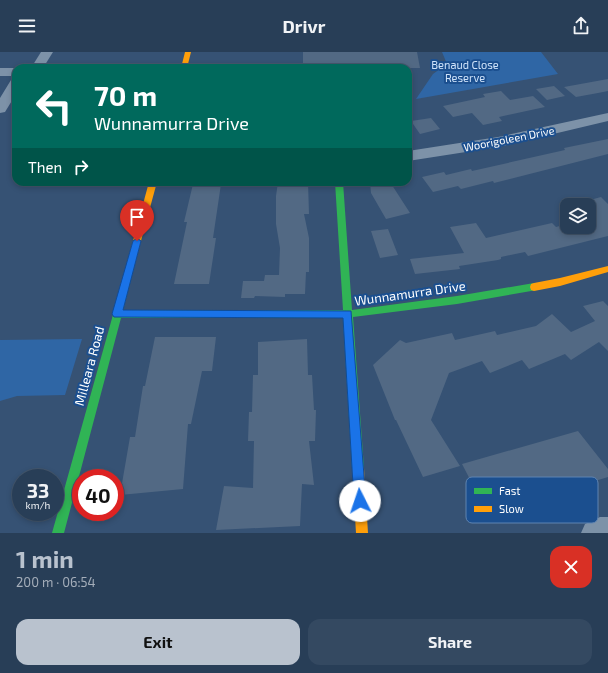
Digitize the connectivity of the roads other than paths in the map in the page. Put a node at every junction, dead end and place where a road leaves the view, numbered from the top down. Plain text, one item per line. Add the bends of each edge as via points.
1 (47, 52) edge
2 (188, 52) edge
3 (40, 64) edge
4 (185, 64) edge
5 (0, 72) edge
6 (12, 72) edge
7 (12, 90) edge
8 (0, 109) edge
9 (608, 117) edge
10 (412, 155) edge
11 (152, 186) edge
12 (339, 186) edge
13 (608, 269) edge
14 (117, 314) junction
15 (348, 314) junction
16 (608, 530) edge
17 (58, 533) edge
18 (362, 533) edge
19 (594, 533) edge

1 - 3 street
2 - 4 street
5 - 6 street
7 - 8 street
9 - 10 street, Woorigoleen Drive via 498,142
11 - 14 street, Milleara Road
12 - 15 street
13 - 15 street, Wunnamurra Drive via 560,282 457,300
14 - 15 street, Wunnamurra Drive
14 - 17 street, Milleara Road
15 - 18 street
16 - 19 street

